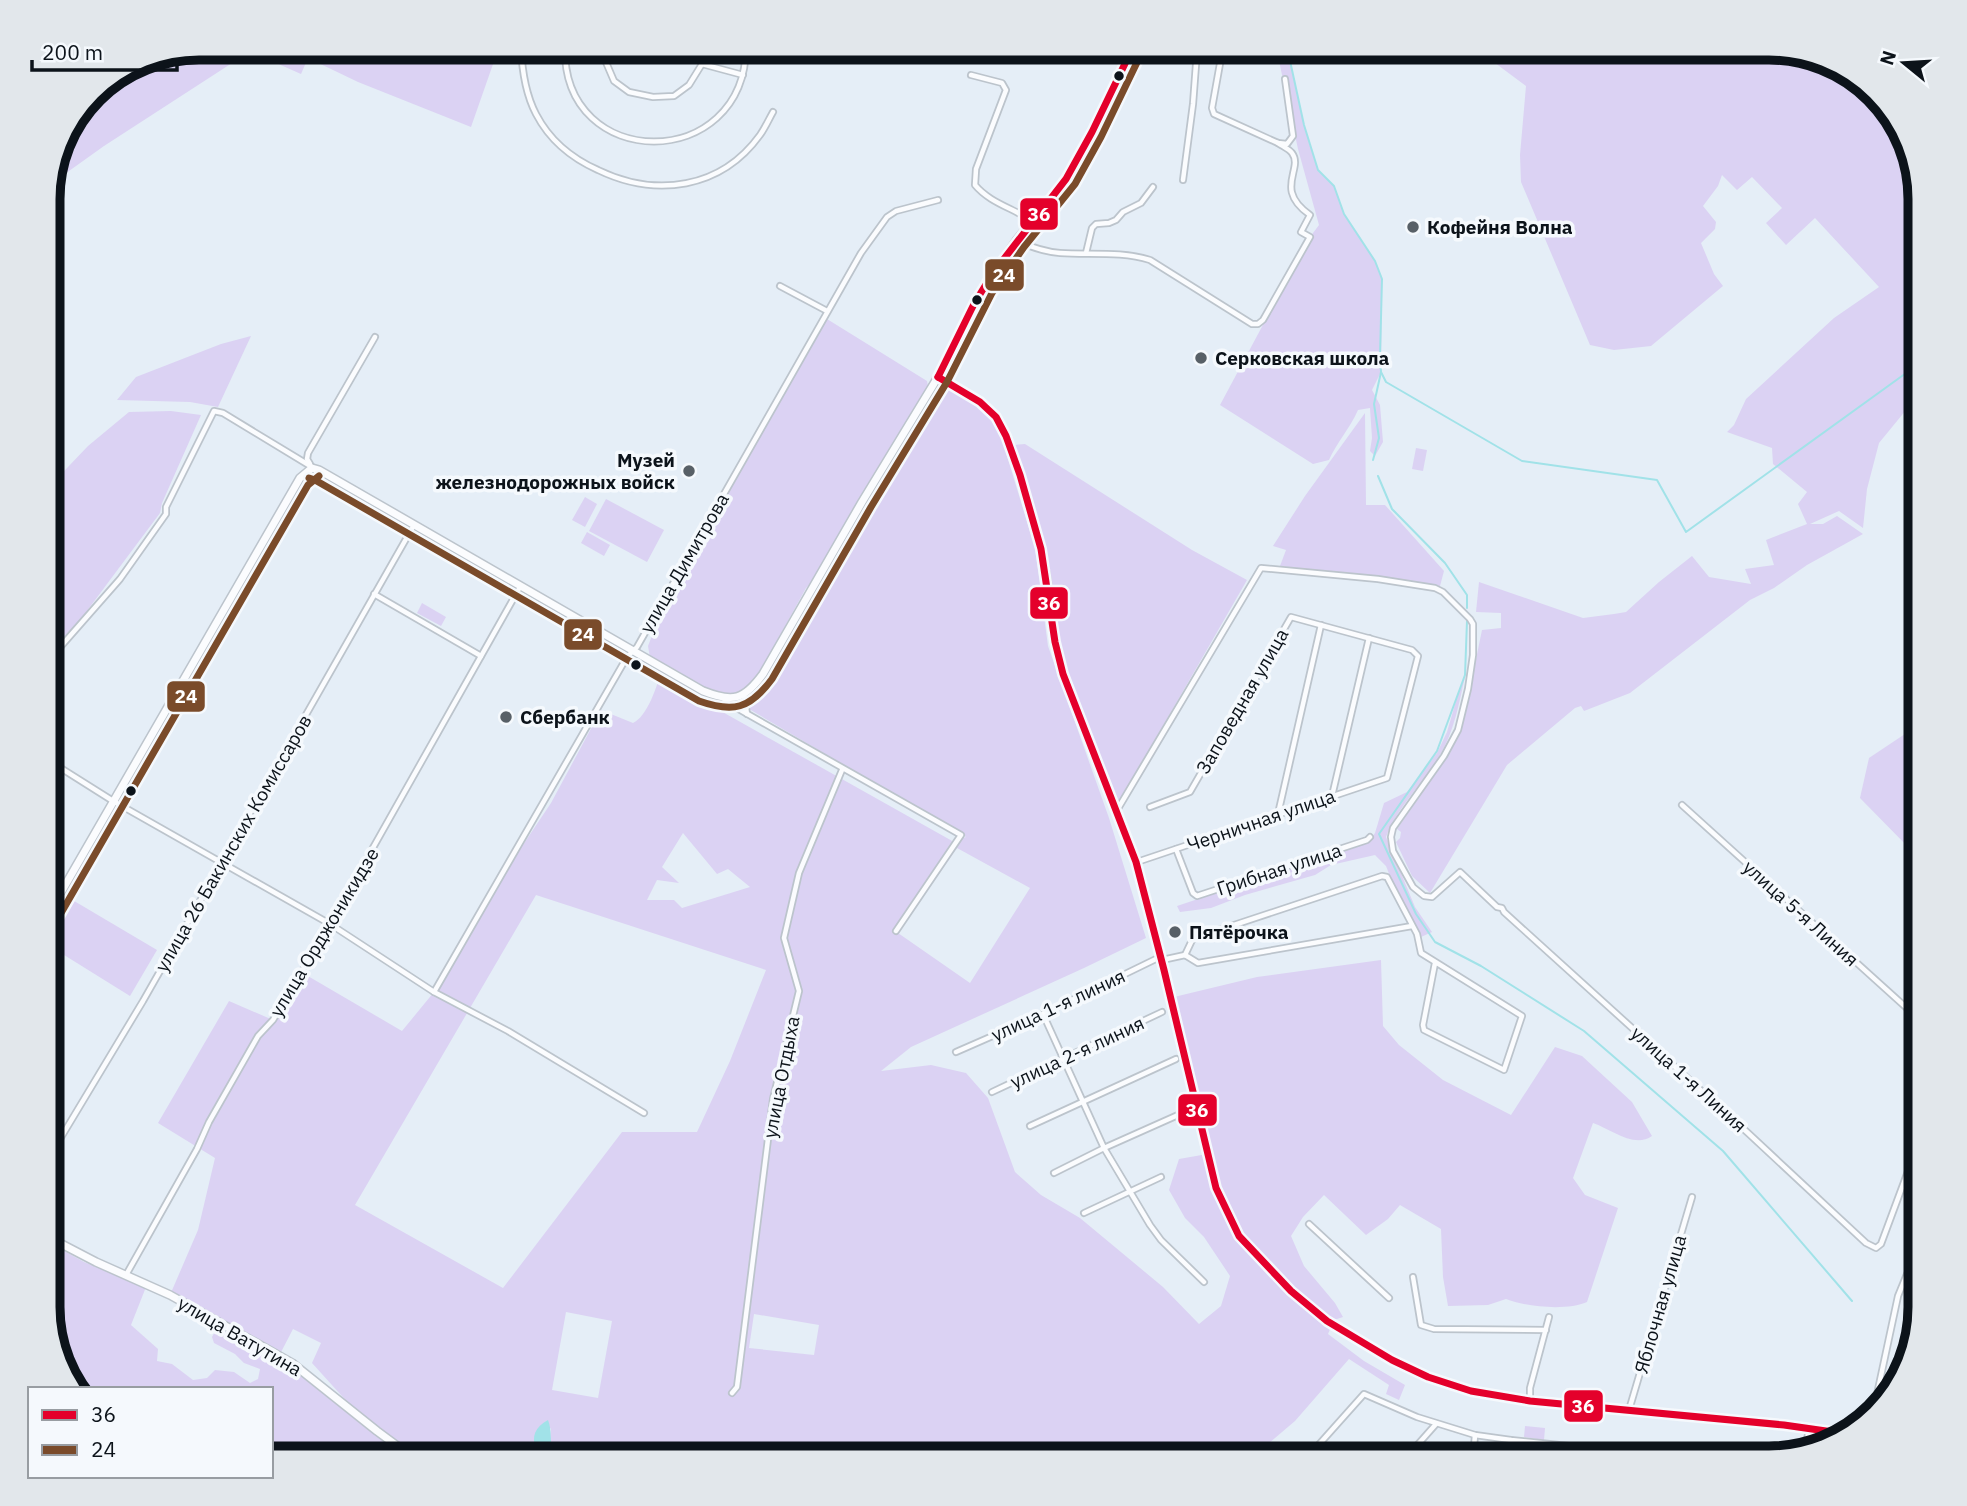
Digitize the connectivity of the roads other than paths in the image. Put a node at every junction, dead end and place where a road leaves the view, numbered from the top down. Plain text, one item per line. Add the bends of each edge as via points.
1 (522, 60) edge
2 (565, 60) edge
3 (605, 60) edge
4 (702, 60) edge
5 (745, 60) edge
6 (1127, 60) edge
7 (1195, 60) edge
8 (1221, 60) edge
9 (702, 64) junction
10 (743, 75) junction
11 (971, 75) dead end
12 (1285, 79) dead end
13 (773, 112) dead end
14 (1278, 143) junction
15 (1183, 180) dead end
16 (1153, 187) dead end
17 (938, 201) dead end
18 (1032, 222) junction
19 (1016, 241) junction
20 (1086, 253) junction
21 (780, 286) dead end
22 (827, 311) junction
23 (375, 337) dead end
24 (938, 377) junction
25 (312, 468) junction
26 (414, 525) junction
27 (520, 586) junction
28 (374, 594) junction
29 (1321, 625) junction
30 (1369, 638) junction
31 (60, 648) edge
32 (634, 652) junction
33 (481, 656) junction
34 (744, 695) junction
35 (722, 697) junction
36 (747, 714) junction
37 (60, 768) edge
38 (842, 770) junction
39 (1387, 778) joint
40 (1332, 796) junction
41 (113, 801) junction
42 (1682, 805) dead end
43 (1150, 807) dead end
44 (1116, 812) junction
45 (1278, 815) junction
46 (1370, 837) dead end
47 (1176, 849) junction
48 (1136, 862) junction
49 (222, 863) junction
50 (60, 894) edge
51 (330, 924) junction
52 (1412, 926) junction
53 (895, 931) dead end
54 (1185, 955) junction
55 (1161, 959) junction
56 (1435, 963) junction
57 (434, 992) junction
58 (1908, 1009) edge
59 (1162, 1012) dead end
60 (1043, 1013) junction
61 (956, 1052) dead end
62 (1064, 1058) junction
63 (1176, 1059) dead end
64 (992, 1091) dead end
65 (1084, 1102) junction
66 (1187, 1111) dead end
67 (644, 1113) dead end
68 (1030, 1126) dead end
69 (60, 1139) edge
70 (1104, 1148) junction
71 (1908, 1171) edge
72 (1054, 1173) dead end
73 (1161, 1177) dead end
74 (1130, 1191) junction
75 (1692, 1197) dead end
76 (1084, 1213) dead end
77 (1309, 1224) dead end
78 (60, 1243) edge
79 (1907, 1274) dead end
80 (126, 1275) junction
81 (1413, 1277) dead end
82 (1204, 1282) dead end
83 (1389, 1298) dead end
84 (1549, 1317) dead end
85 (1546, 1329) junction
86 (732, 1393) dead end
87 (1877, 1394) edge
88 (1530, 1401) junction
89 (1629, 1410) junction
90 (1436, 1424) junction
91 (1809, 1429) junction
92 (1830, 1432) edge
93 (1475, 1435) junction
94 (1511, 1440) junction
95 (1807, 1441) edge
96 (397, 1446) edge
97 (1317, 1446) edge
98 (1417, 1446) edge
99 (1474, 1446) edge
100 (1510, 1446) edge
101 (1567, 1446) edge

1 - 13 street via 525,87 550,136 571,156 618,180 644,186 696,181 721,170 760,135
2 - 10 street via 576,100 588,114 607,131 644,142 700,132 723,113
3 - 9 street via 614,81 629,92 653,97 674,96 689,85
4 - 9 street
5 - 10 street
6 - 18 street via 1066,179
7 - 15 street
8 - 14 street via 1214,114
9 - 10 street
11 - 18 street via 1002,83 1006,90 976,170 975,186
12 - 14 street via 1293,136 1287,144
14 - 20 street via 1293,154 1296,163 1290,185 1297,206 1310,215 1301,232 1310,237 1258,324 1150,260
16 - 20 street via 1141,203 1116,220 1096,223
17 - 22 street, улица Димитрова via 887,217
18 - 19 street
19 - 20 street via 1043,250
19 - 24 street via 979,295
21 - 22 street
22 - 32 street, улица Димитрова
23 - 25 street via 308,453
24 - 34 street via 763,674
24 - 44 street via 980,402 1006,436 1041,549 1063,674
25 - 26 street
25 - 31 street via 214,411 166,514 120,579
25 - 41 street via 300,478
26 - 27 street
26 - 28 street, улица 26 Бакинских Комиссаров
27 - 32 street
27 - 33 street, улица Орджоникидзе
28 - 33 street
28 - 49 street, улица 26 Бакинских Комиссаров
29 - 30 street, Заповедная улица
29 - 43 street, Заповедная улица via 1291,617 1190,792
29 - 45 street
30 - 39 street, Заповедная улица via 1412,650 1418,656
30 - 40 street
32 - 35 street
32 - 57 street, улица Димитрова
33 - 51 street, улица Орджоникидзе
34 - 35 street
34 - 36 street
35 - 36 street
36 - 38 street
37 - 41 street
38 - 53 street via 961,835
38 - 86 street, улица Отдыха via 799,873 784,938 799,990 773,1099 737,1387
39 - 40 street, Черничная улица
40 - 45 street, Черничная улица
41 - 49 street
41 - 50 street
42 - 58 street, улица 5-я Линия
44 - 48 street
44 - 71 street, улица 1-я Линия via 1261,568 1435,588 1470,619 1474,644 1458,730 1393,828 1393,851 1413,887 1432,897 1460,872 1876,1248
45 - 47 street, Черничная улица
46 - 47 street, Грибная улица via 1198,896 1191,890
47 - 48 street, Черничная улица
48 - 55 street
49 - 51 street
49 - 69 street, улица 26 Бакинских Комиссаров
51 - 57 street
51 - 80 street, улица Орджоникидзе via 273,1020 258,1036
52 - 54 street via 1198,963
52 - 54 street via 1387,877 1382,876 1194,936
52 - 56 street via 1421,953
54 - 55 street, улица 1-я линия
55 - 60 street, улица 1-я линия
55 - 88 street via 1216,1188 1240,1236 1291,1291 1327,1321 1374,1350 1443,1382
56 - 56 street via 1424,1030 1504,1070 1522,1016
57 - 67 street
59 - 62 street, улица 2-я линия
60 - 61 street, улица 1-я линия
60 - 62 street
62 - 64 street, улица 2-я линия
62 - 65 street
63 - 65 street
65 - 68 street
65 - 70 street
66 - 70 street
70 - 72 street
70 - 74 street
73 - 74 street
74 - 76 street
74 - 82 street via 1161,1240
75 - 89 street, Яблочная улица
77 - 83 street
78 - 80 street, улица Ватутина
79 - 87 street
80 - 96 street, улица Ватутина via 292,1363
81 - 85 street via 1421,1325 1434,1329
84 - 85 street
85 - 88 street
88 - 89 street
89 - 91 street
90 - 93 street
90 - 97 street via 1366,1395
90 - 98 street
91 - 92 street
91 - 95 street
93 - 94 street
93 - 99 street
94 - 100 street
94 - 101 street

